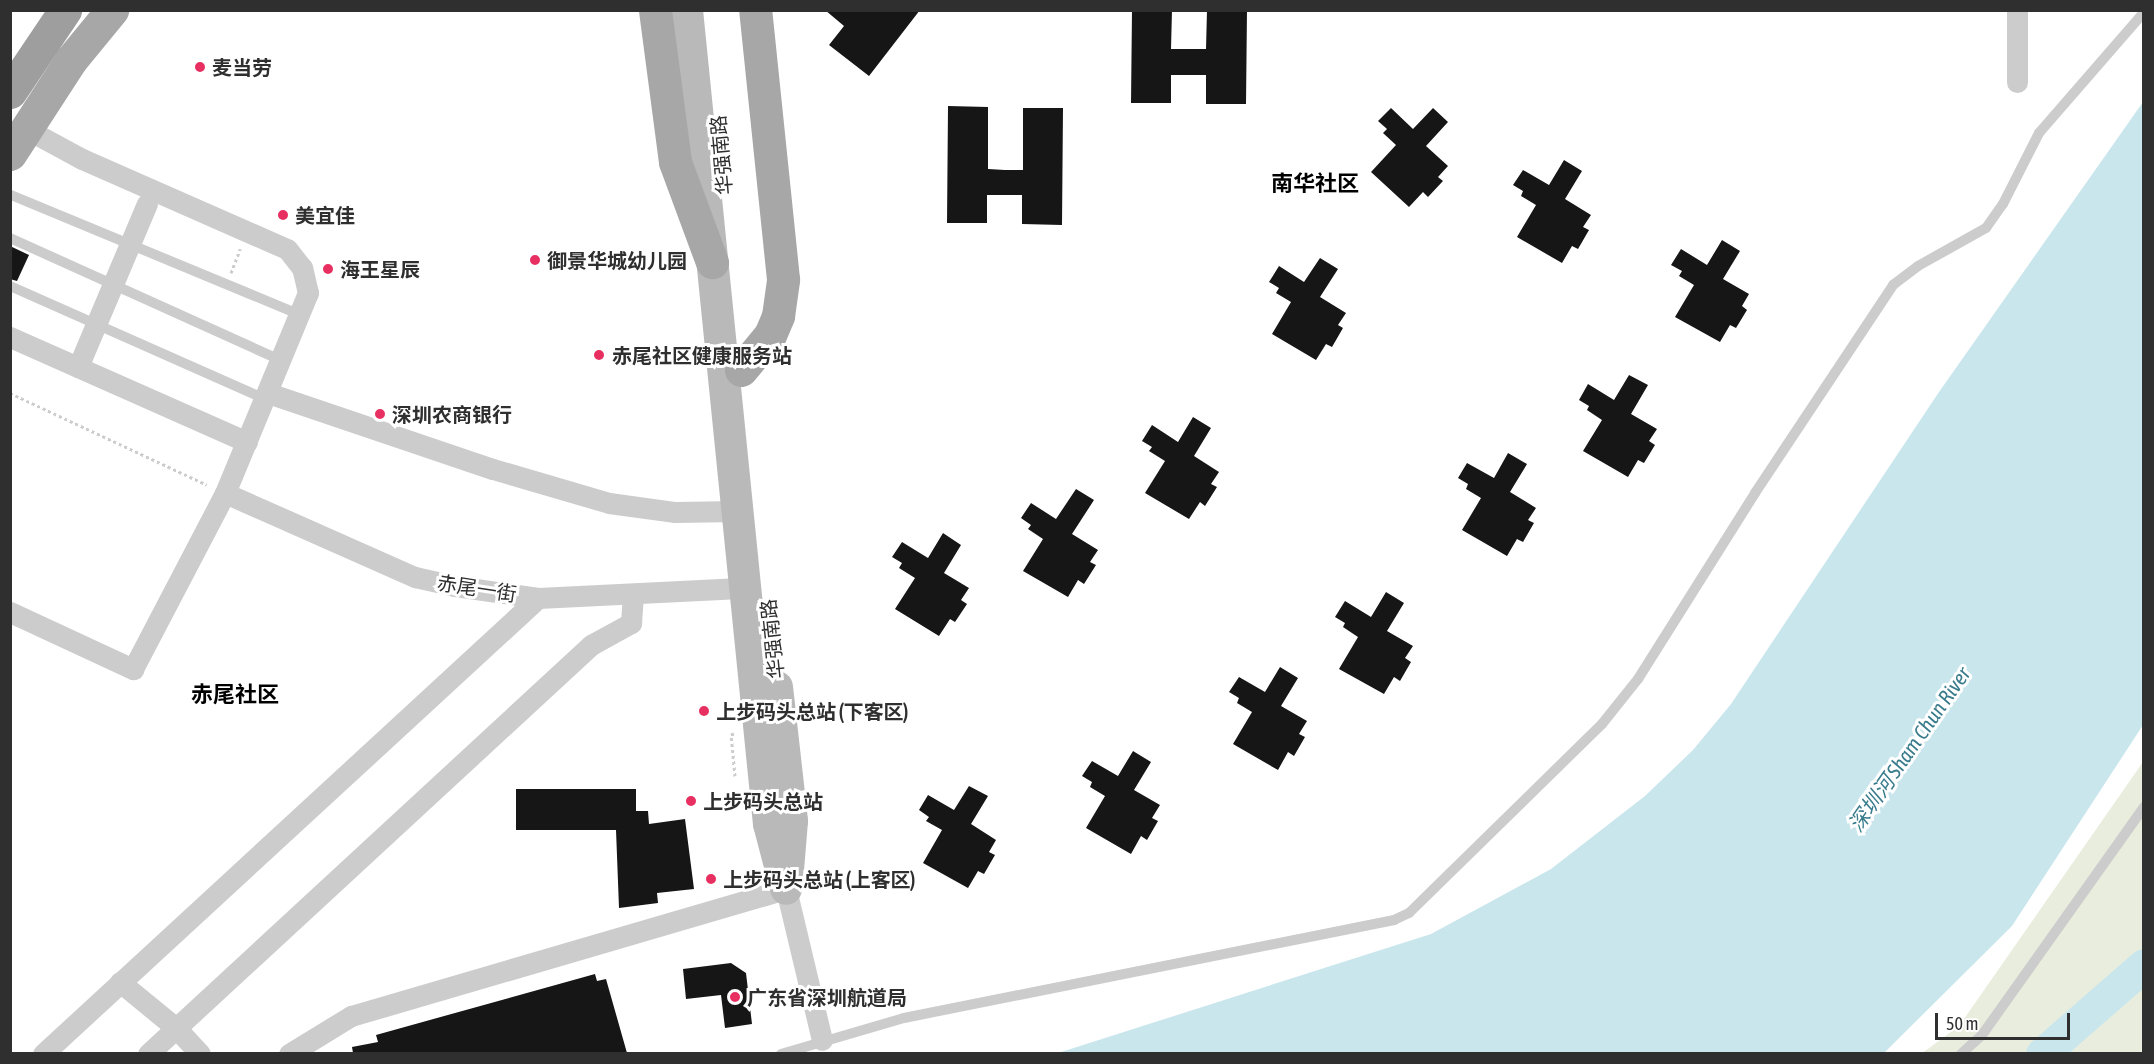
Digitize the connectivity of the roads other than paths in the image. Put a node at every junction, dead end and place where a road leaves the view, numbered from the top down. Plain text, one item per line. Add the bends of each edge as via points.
1 (112, 10) edge
2 (687, 10) edge
3 (708, 10) edge
4 (735, 10) edge
5 (755, 10) edge
6 (2017, 10) edge
7 (64, 12) edge
8 (2144, 12) edge
9 (657, 20) edge
10 (2017, 82) dead end
11 (10, 92) edge
12 (17, 141) edge
13 (11, 195) edge
14 (147, 204) dead end
15 (10, 238) edge
16 (130, 244) junction
17 (712, 262) junction
18 (113, 285) junction
19 (10, 286) edge
20 (301, 316) junction
21 (96, 324) junction
22 (10, 337) edge
23 (282, 361) junction
24 (78, 367) junction
25 (741, 370) junction
26 (267, 396) junction
27 (247, 442) junction
28 (225, 493) junction
29 (738, 511) junction
30 (746, 588) junction
31 (633, 594) junction
32 (538, 598) junction
33 (10, 612) edge
34 (2144, 807) edge
35 (786, 888) junction
36 (120, 982) junction
37 (176, 1028) junction
38 (822, 1040) junction
39 (43, 1053) edge
40 (148, 1053) edge
41 (200, 1053) edge
42 (289, 1053) edge
43 (781, 1053) edge
44 (1961, 1053) edge

1 - 12 main road via 71,60
2 - 17 main road, 华强南路
3 - 25 main road, 华强南路
4 - 25 main road via 761,264 758,309
5 - 25 main road via 783,279 778,316 770,335
6 - 10 street
7 - 11 highway
8 - 38 lane via 2039,133 2003,204 1986,228 1918,266 1893,285 1755,492 1638,679 1602,724 1409,913 1394,920 904,1018
9 - 17 main road via 675,162
12 - 20 street via 82,159 287,249 302,268 308,293
13 - 16 lane
14 - 16 street
15 - 18 lane
16 - 18 street
16 - 20 lane
17 - 29 main road, 华强南路
18 - 21 street
18 - 23 lane
19 - 21 lane
20 - 23 street
21 - 24 street
21 - 26 lane
22 - 24 street
23 - 26 street
24 - 27 street
25 - 35 main road, 华强南路 via 792,822
26 - 27 street
26 - 29 street via 609,503 675,513
27 - 28 street
28 - 32 street, 赤尾一街 via 415,578
28 - 33 street via 133,669
29 - 30 main road, 华强南路
30 - 31 street, 赤尾一街
30 - 35 main road, 华强南路 via 769,824
31 - 32 street, 赤尾一街
31 - 37 street via 631,623 591,645
32 - 36 street
34 - 44 lane via 1982,1035
35 - 38 street
35 - 42 street via 351,1016
36 - 37 street
36 - 39 street
37 - 40 street
37 - 41 street
38 - 43 lane

